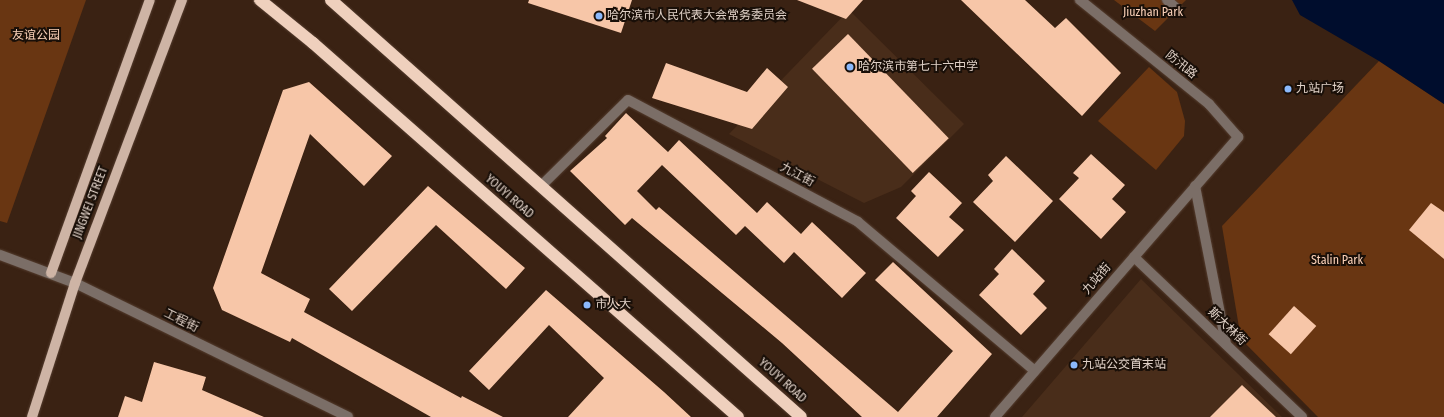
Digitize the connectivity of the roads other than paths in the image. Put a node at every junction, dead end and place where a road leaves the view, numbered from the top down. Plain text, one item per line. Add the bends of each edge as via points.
1 (150, 0) edge
2 (182, 0) edge
3 (260, 0) edge
4 (331, 0) edge
5 (1080, 0) edge
6 (1167, 0) edge
7 (1177, 9) dead end
8 (1219, 159) joint
9 (541, 186) junction
10 (1195, 186) junction
11 (0, 255) edge
12 (1134, 257) junction
13 (51, 273) junction
14 (75, 283) junction
15 (1226, 344) junction
16 (1035, 371) junction
17 (345, 416) edge
18 (32, 417) edge
19 (738, 417) edge
20 (801, 417) edge
21 (994, 417) edge
22 (1302, 417) edge

1 - 13 main road, JINGWEI STREET
2 - 14 main road, JINGWEI STREET
3 - 19 highway, YOUYI ROAD via 313,43
4 - 9 highway, YOUYI ROAD
5 - 8 street, 防汛路 via 1209,104 1238,137
6 - 7 street
8 - 10 street, 九站街
9 - 16 street, 九江街 via 628,100 858,222
9 - 20 highway, YOUYI ROAD
10 - 12 street, 九站街
10 - 15 street
11 - 13 street, 工程街
12 - 15 street, 斯大林街
12 - 16 street, 九站街
13 - 14 street, 工程街
14 - 17 street, 工程街
14 - 18 main road, JINGWEI STREET
15 - 22 street, 斯大林街
16 - 21 street, 九站街

